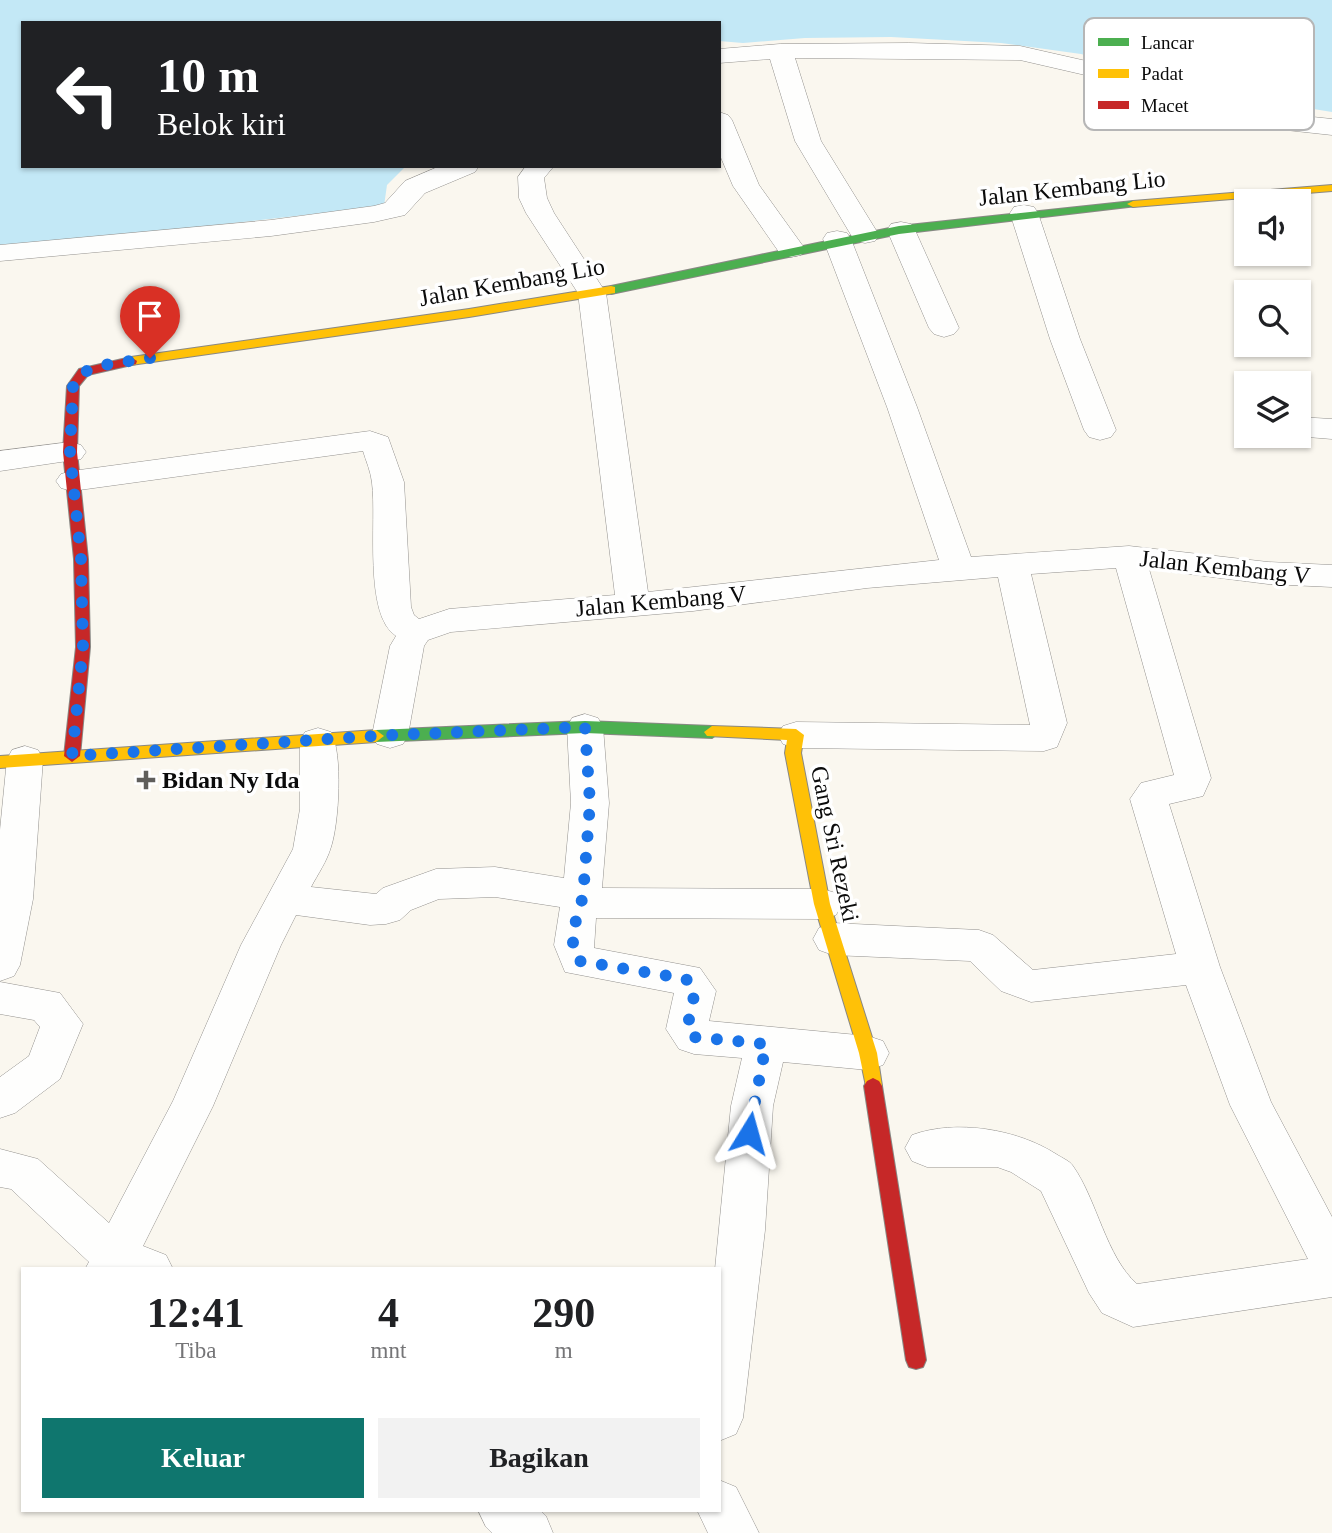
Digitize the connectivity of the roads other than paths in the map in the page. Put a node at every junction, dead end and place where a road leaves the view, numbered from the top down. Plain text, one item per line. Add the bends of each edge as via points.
1 (780, 51) junction
2 (721, 57) edge
3 (1084, 67) edge
4 (721, 125) edge
5 (1314, 125) edge
6 (1332, 127) edge
7 (460, 168) edge
8 (539, 168) edge
9 (1332, 188) edge
10 (1024, 213) junction
11 (901, 230) junction
12 (851, 237) junction
13 (791, 249) junction
14 (0, 253) edge
15 (592, 293) junction
16 (944, 328) dead end
17 (1311, 428) edge
18 (1100, 429) dead end
19 (1332, 429) edge
20 (0, 461) edge
21 (71, 467) junction
22 (1129, 557) junction
23 (1012, 564) junction
24 (959, 571) junction
25 (1332, 576) edge
26 (633, 604) junction
27 (415, 632) junction
28 (585, 727) junction
29 (390, 735) junction
30 (796, 735) junction
31 (318, 741) junction
32 (72, 756) junction
33 (12, 761) edge
34 (583, 896) junction
35 (287, 899) junction
36 (827, 922) junction
37 (0, 965) edge
38 (1200, 967) junction
39 (0, 998) edge
40 (766, 1044) junction
41 (868, 1053) junction
42 (0, 1100) edge
43 (927, 1148) dead end
44 (0, 1168) edge
45 (1332, 1261) edge
46 (124, 1265) edge
47 (1332, 1276) edge
48 (916, 1360) dead end
49 (721, 1402) edge
50 (721, 1508) edge
51 (504, 1512) edge
52 (527, 1533) edge
53 (734, 1533) edge

1 - 2 street
1 - 3 street via 1020,53
1 - 12 street via 808,141
4 - 13 street via 746,186
5 - 6 street
7 - 14 street via 415,187 395,209 374,214
8 - 15 street via 531,177 533,198
9 - 10 street, Jalan Kembang Lio
10 - 11 street, Jalan Kembang Lio
10 - 18 street
11 - 12 street, Jalan Kembang Lio
11 - 16 street
12 - 13 street, Jalan Kembang Lio
12 - 24 street via 902,407
13 - 15 street, Jalan Kembang Lio
15 - 21 street, Jalan Kembang Lio via 84,372 73,386
15 - 26 street
17 - 19 street
20 - 21 street
21 - 27 street via 350,442 377,444 388,482 394,607 399,622
21 - 32 street, Jalan Kembang Lio via 81,559 83,647
22 - 23 street, Jalan Kembang V
22 - 25 street, Jalan Kembang V
22 - 38 street via 1192,772 1190,786 1154,793 1149,799
23 - 24 street, Jalan Kembang V
23 - 30 street via 1049,723 1044,738
24 - 26 street, Jalan Kembang V
26 - 27 street, Jalan Kembang V via 449,621
27 - 29 street via 407,646
28 - 29 street, Gang Sri Rezeki
28 - 30 street, Gang Sri Rezeki
28 - 34 street via 590,803
29 - 31 street
30 - 36 street, Gang Sri Rezeki via 793,753
31 - 32 street
31 - 35 street via 317,835
32 - 33 street
33 - 37 street via 13,899
34 - 35 street via 495,882 436,884 397,899 386,909
34 - 36 street via 601,904
34 - 40 street via 573,931 573,951 579,961 686,979 695,991 687,1029 694,1037
35 - 46 street via 261,945
36 - 38 street via 979,946 1004,973 1031,986
36 - 41 street, Gang Sri Rezeki
38 - 45 street via 1251,1105
39 - 42 street via 46,1005 62,1024 45,1068
40 - 41 street
40 - 49 street via 750,1120 743,1230
41 - 48 street, Gang Sri Rezeki
43 - 47 street via 997,1148 1026,1157 1057,1178 1105,1278 1118,1298 1133,1306
44 - 46 street via 23,1172
50 - 53 street
51 - 52 street

